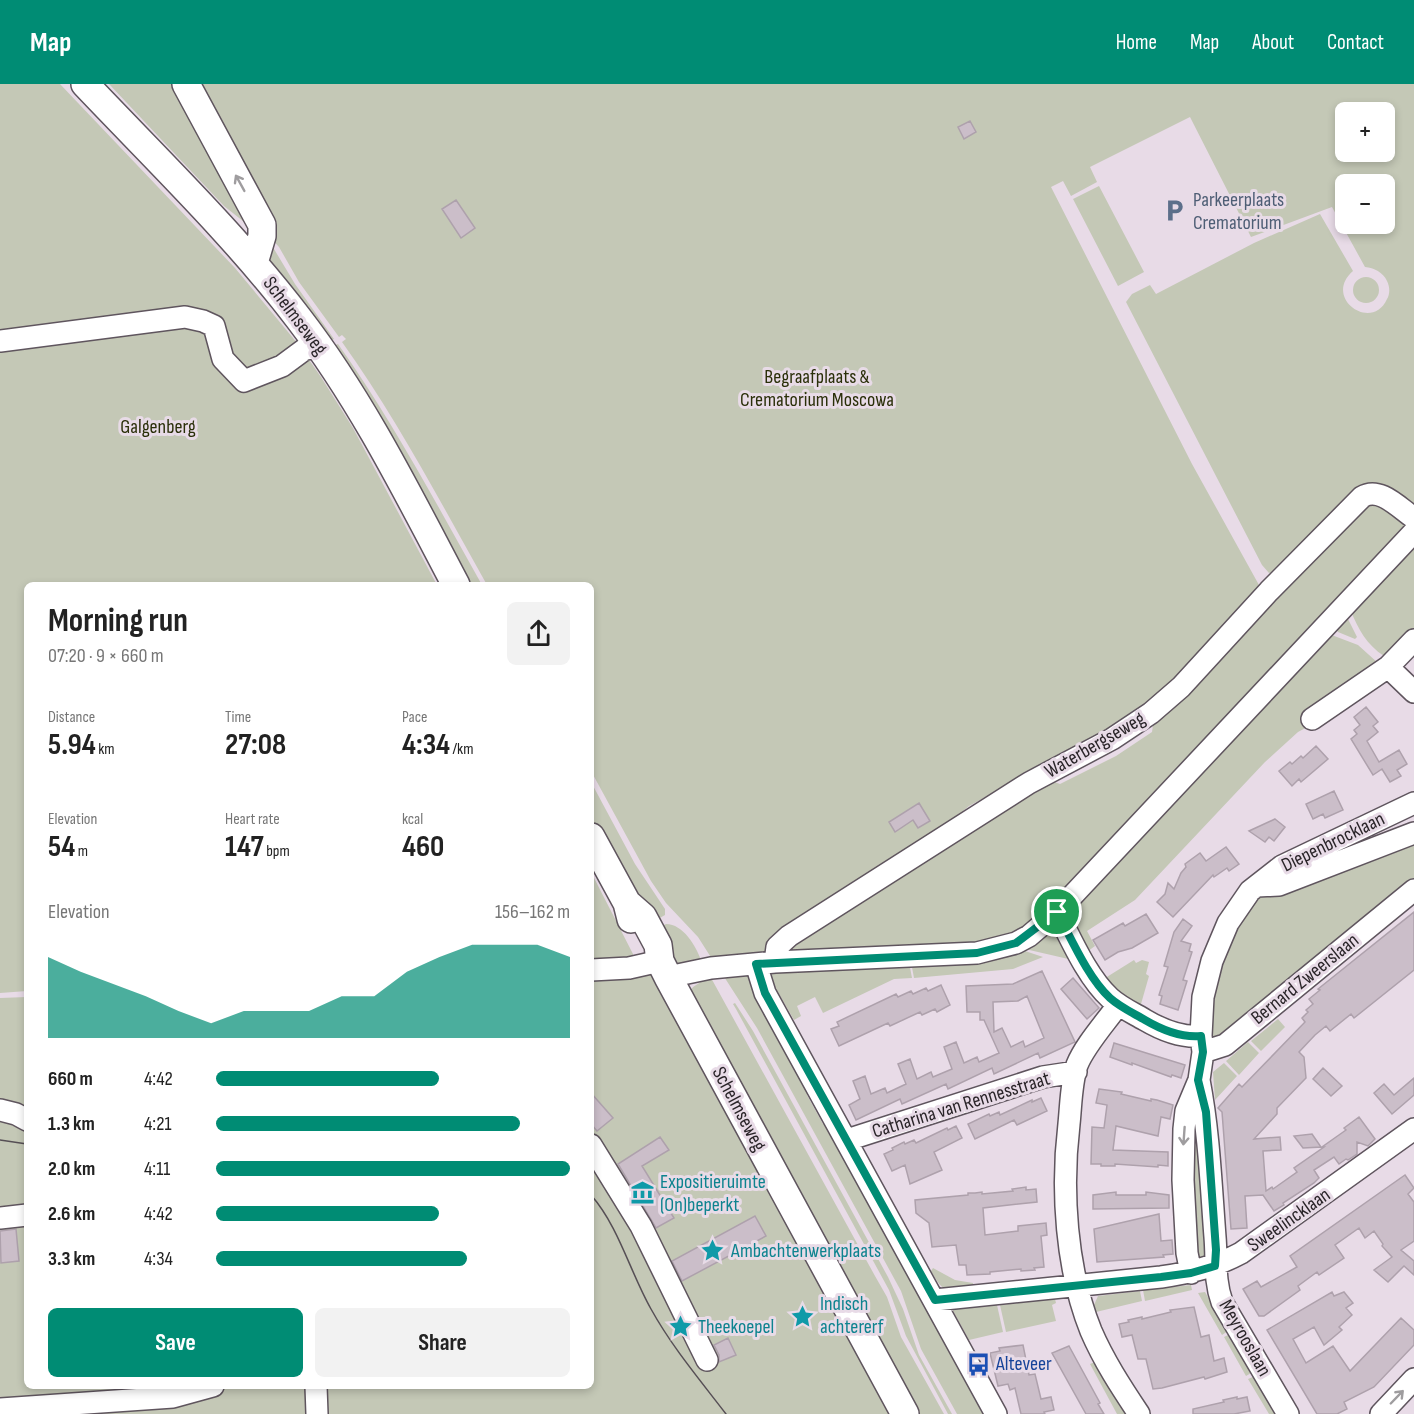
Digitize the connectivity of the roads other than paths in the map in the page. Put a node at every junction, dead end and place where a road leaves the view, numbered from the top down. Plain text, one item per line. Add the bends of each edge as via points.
1 (85, 84) edge
2 (186, 84) edge
3 (254, 263) junction
4 (0, 341) edge
5 (320, 347) junction
6 (1414, 518) edge
7 (1414, 532) edge
8 (454, 582) edge
9 (1414, 640) edge
10 (1388, 667) junction
11 (1414, 692) edge
12 (1312, 719) dead end
13 (1414, 802) edge
14 (1414, 833) edge
15 (594, 842) edge
16 (1257, 886) junction
17 (1414, 890) edge
18 (1057, 912) junction
19 (765, 963) junction
20 (664, 969) junction
21 (594, 970) edge
22 (1118, 1005) junction
23 (1201, 1059) junction
24 (1076, 1072) junction
25 (0, 1110) edge
26 (24, 1118) edge
27 (847, 1140) junction
28 (1410, 1142) edge
29 (594, 1150) edge
30 (24, 1215) edge
31 (0, 1218) edge
32 (1215, 1266) junction
33 (1191, 1273) junction
34 (1077, 1286) junction
35 (935, 1300) junction
36 (707, 1360) dead end
37 (1414, 1379) edge
38 (202, 1389) edge
39 (316, 1389) edge
40 (0, 1409) edge
41 (317, 1414) edge
42 (905, 1414) edge
43 (996, 1414) edge
44 (1139, 1414) edge
45 (1288, 1414) edge
46 (1381, 1414) edge

1 - 3 main road, Schelmseweg
3 -> 2 main road via 262,225
3 - 5 main road, Schelmseweg
4 - 5 street via 185,317 214,326 224,359 244,381 282,366 305,349
5 - 8 main road, Schelmseweg via 387,454
6 - 19 street, Waterbergseweg via 1378,494 1362,497 1152,713 1029,783 789,936
7 - 18 street
9 - 10 street
10 - 11 street
10 - 12 street
13 - 16 street, Diepenbrocklaan via 1282,866
14 - 16 street, Diepenbrocklaan via 1279,885
15 - 20 main road, Schelmseweg via 627,903 643,917 658,945
16 - 23 street, Diepenbrocklaan via 1228,923 1212,960 1203,997
17 - 23 street, Bernard Zweerslaan via 1225,1045
18 - 19 street via 1023,940 994,950
18 - 22 street via 1091,973
19 - 20 street
19 - 27 street via 765,993
20 - 21 street
20 - 42 main road, Schelmseweg
22 - 23 street via 1158,1028 1186,1036
22 - 24 street via 1083,1055
23 - 32 street, Meyrooslaan
23 -> 33 street via 1186,1111 1183,1147
24 - 27 street, Catharina van Rennesstraat via 1043,1077
24 - 34 street via 1065,1179
25 - 26 street
27 - 35 street
28 - 32 street, Sweelincklaan
29 - 36 street via 640,1226
30 - 31 street
32 - 33 street, Sweelincklaan
32 - 45 street, Meyrooslaan via 1222,1302
33 - 34 street, Sweelincklaan
34 - 35 street, Sweelincklaan
34 - 44 street via 1105,1360
35 - 43 street
46 -> 37 street
38 - 40 street via 173,1397
39 - 41 street

